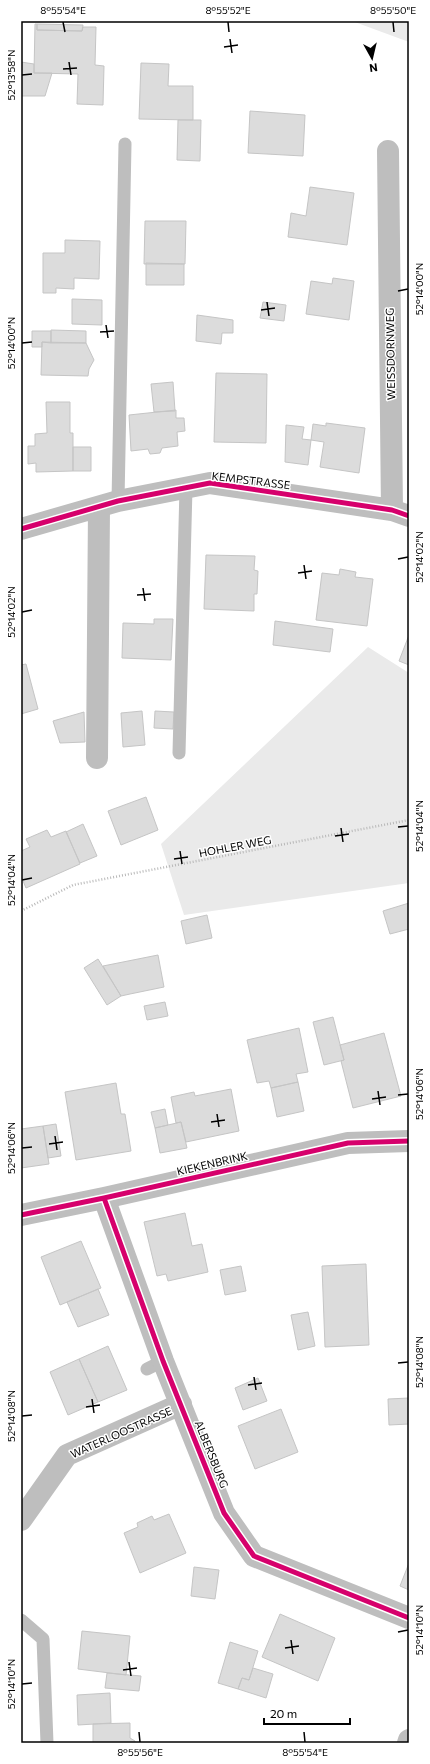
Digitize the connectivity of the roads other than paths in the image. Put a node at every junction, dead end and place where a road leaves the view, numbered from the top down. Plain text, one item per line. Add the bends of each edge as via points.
1 (125, 144) dead end
2 (388, 151) dead end
3 (186, 488) junction
4 (108, 504) junction
5 (400, 513) edge
6 (21, 529) edge
7 (179, 753) dead end
8 (97, 758) dead end
9 (409, 1141) edge
10 (104, 1198) junction
11 (21, 1215) edge
12 (181, 1404) junction
13 (21, 1520) edge
14 (409, 1618) edge
15 (21, 1620) edge
16 (47, 1743) edge

1 - 4 lane
2 - 5 street, WEISSDORNWEG
3 - 4 street, KEMPSTRASSE
3 - 5 street, KEMPSTRASSE via 210,483
3 - 7 lane
4 - 6 street, KEMPSTRASSE
4 - 8 street
9 - 10 street, KIEKENBRINK via 348,1143
10 - 11 street, KIEKENBRINK
10 - 12 street, ALBERSBURG via 155,1365
12 - 13 street, WATERLOOSTRASSE via 68,1454
12 - 14 street, ALBERSBURG via 224,1513 254,1556
15 - 16 lane via 43,1639

